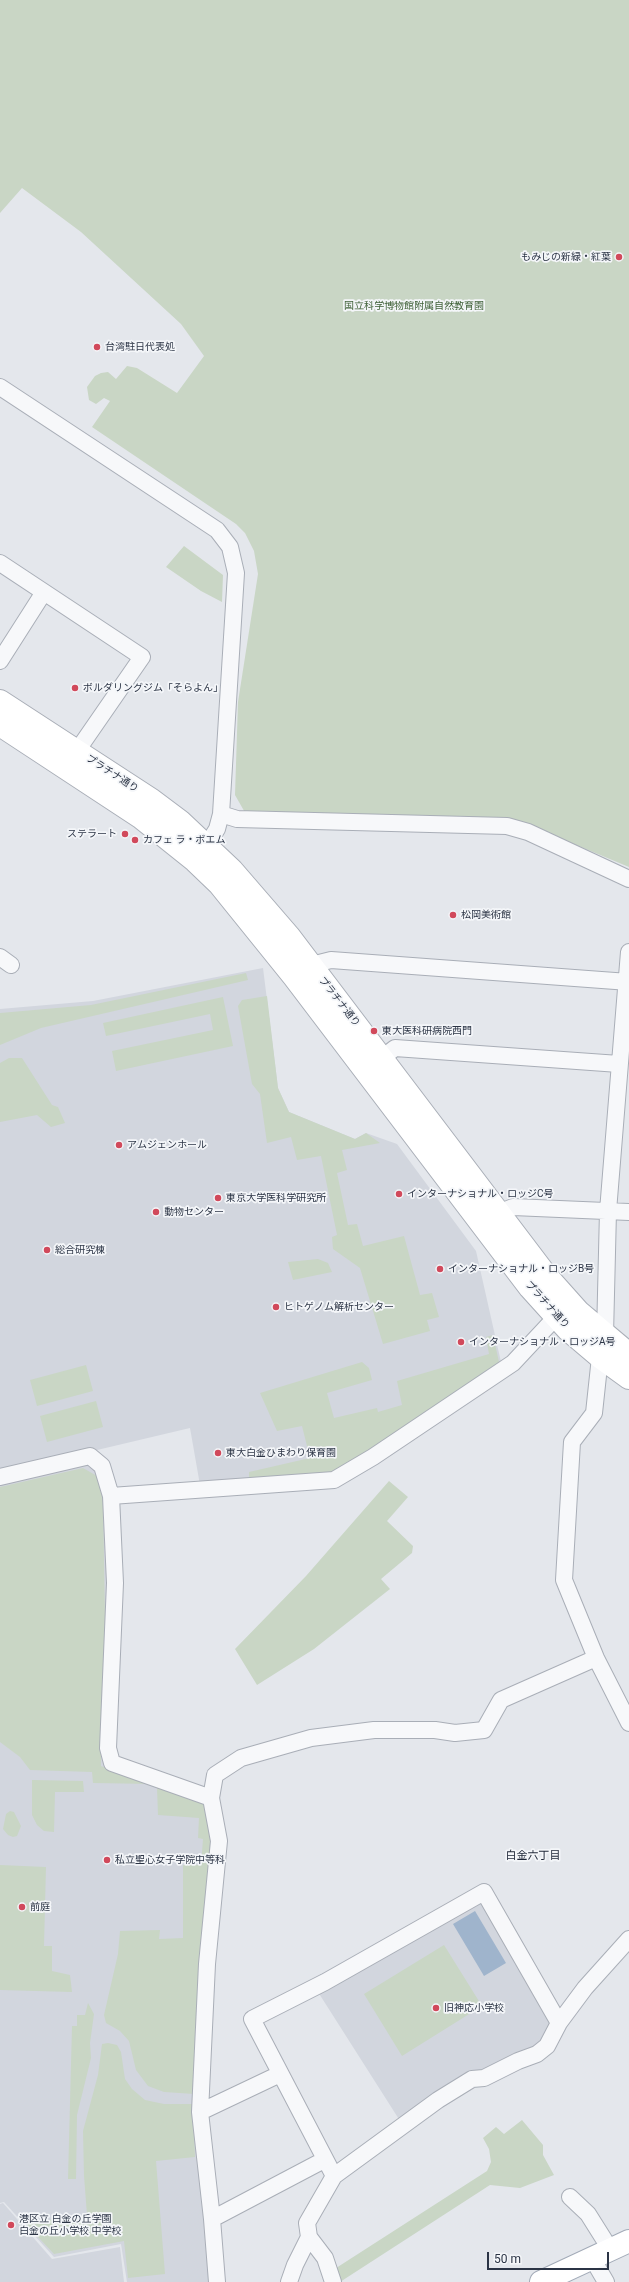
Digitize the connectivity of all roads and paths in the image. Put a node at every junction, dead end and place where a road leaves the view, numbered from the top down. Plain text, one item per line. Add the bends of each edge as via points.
1 (0, 387) edge
2 (0, 563) edge
3 (44, 592) junction
4 (0, 661) edge
5 (0, 701) edge
6 (0, 725) edge
7 (77, 751) junction
8 (221, 814) junction
9 (201, 853) junction
10 (629, 879) edge
11 (629, 952) edge
12 (302, 971) junction
13 (628, 982) edge
14 (382, 1058) junction
15 (619, 1064) junction
16 (608, 1211) junction
17 (629, 1212) edge
18 (498, 1213) junction
19 (562, 1309) junction
20 (605, 1335) junction
21 (629, 1354) edge
22 (600, 1357) junction
23 (629, 1378) edge
24 (0, 1477) edge
25 (111, 1496) junction
26 (596, 1658) junction
27 (629, 1723) edge
28 (211, 1798) junction
29 (629, 1939) edge
30 (559, 2023) junction
31 (280, 2074) junction
32 (200, 2112) junction
33 (324, 2160) junction
34 (334, 2176) junction
35 (570, 2197) dead end
36 (212, 2219) junction
37 (309, 2237) junction
38 (629, 2241) edge
39 (598, 2249) junction
40 (217, 2282) edge
41 (289, 2282) edge
42 (333, 2282) edge
43 (541, 2282) edge
44 (606, 2282) edge

1 - 8 street via 217,530 230,547 236,573
2 - 3 street
3 - 4 street
3 - 7 street via 142,657
5 - 7 main road, プラチナ通り
6 - 9 main road, プラチナ通り via 140,817
7 - 9 main road, プラチナ通り via 180,821
8 - 9 street via 217,829
8 - 10 street via 237,820 507,826 528,832
9 - 12 main road, プラチナ通り via 249,888
11 - 13 street
12 - 13 street via 331,960
12 - 14 main road, プラチナ通り
12 - 19 main road, プラチナ通り via 480,1224
13 - 15 street
14 - 15 street via 395,1048
14 - 18 main road, プラチナ通り
15 - 16 street
16 - 17 street
16 - 18 street via 513,1207
16 - 20 street
18 - 19 main road, プラチナ通り
19 - 20 main road, プラチナ通り
19 - 22 main road, プラチナ通り
19 - 25 street via 513,1363 373,1457 334,1480
20 - 21 main road, プラチナ通り
20 - 22 street
22 - 23 main road, プラチナ通り
22 - 26 street via 594,1413 572,1442 564,1580
24 - 25 street via 90,1456 102,1466
25 - 28 street via 115,1583 108,1748 112,1763
26 - 27 street
26 - 28 street via 501,1700 484,1730 455,1733 435,1730 374,1730 311,1738 241,1758 215,1775
28 - 32 street via 219,1841 207,1964
29 - 30 street via 585,1988
30 - 31 street via 484,1892 325,1982 252,2019
30 - 34 street via 547,2046 537,2054 484,2078 472,2079 438,2100
31 - 32 street
31 - 33 street
32 - 36 street
33 - 34 street
33 - 36 street
34 - 37 street via 307,2223
35 - 39 street via 588,2214
36 - 40 street
37 - 41 street
37 - 42 street via 325,2258
38 - 39 main road
39 - 43 main road
39 - 44 street

